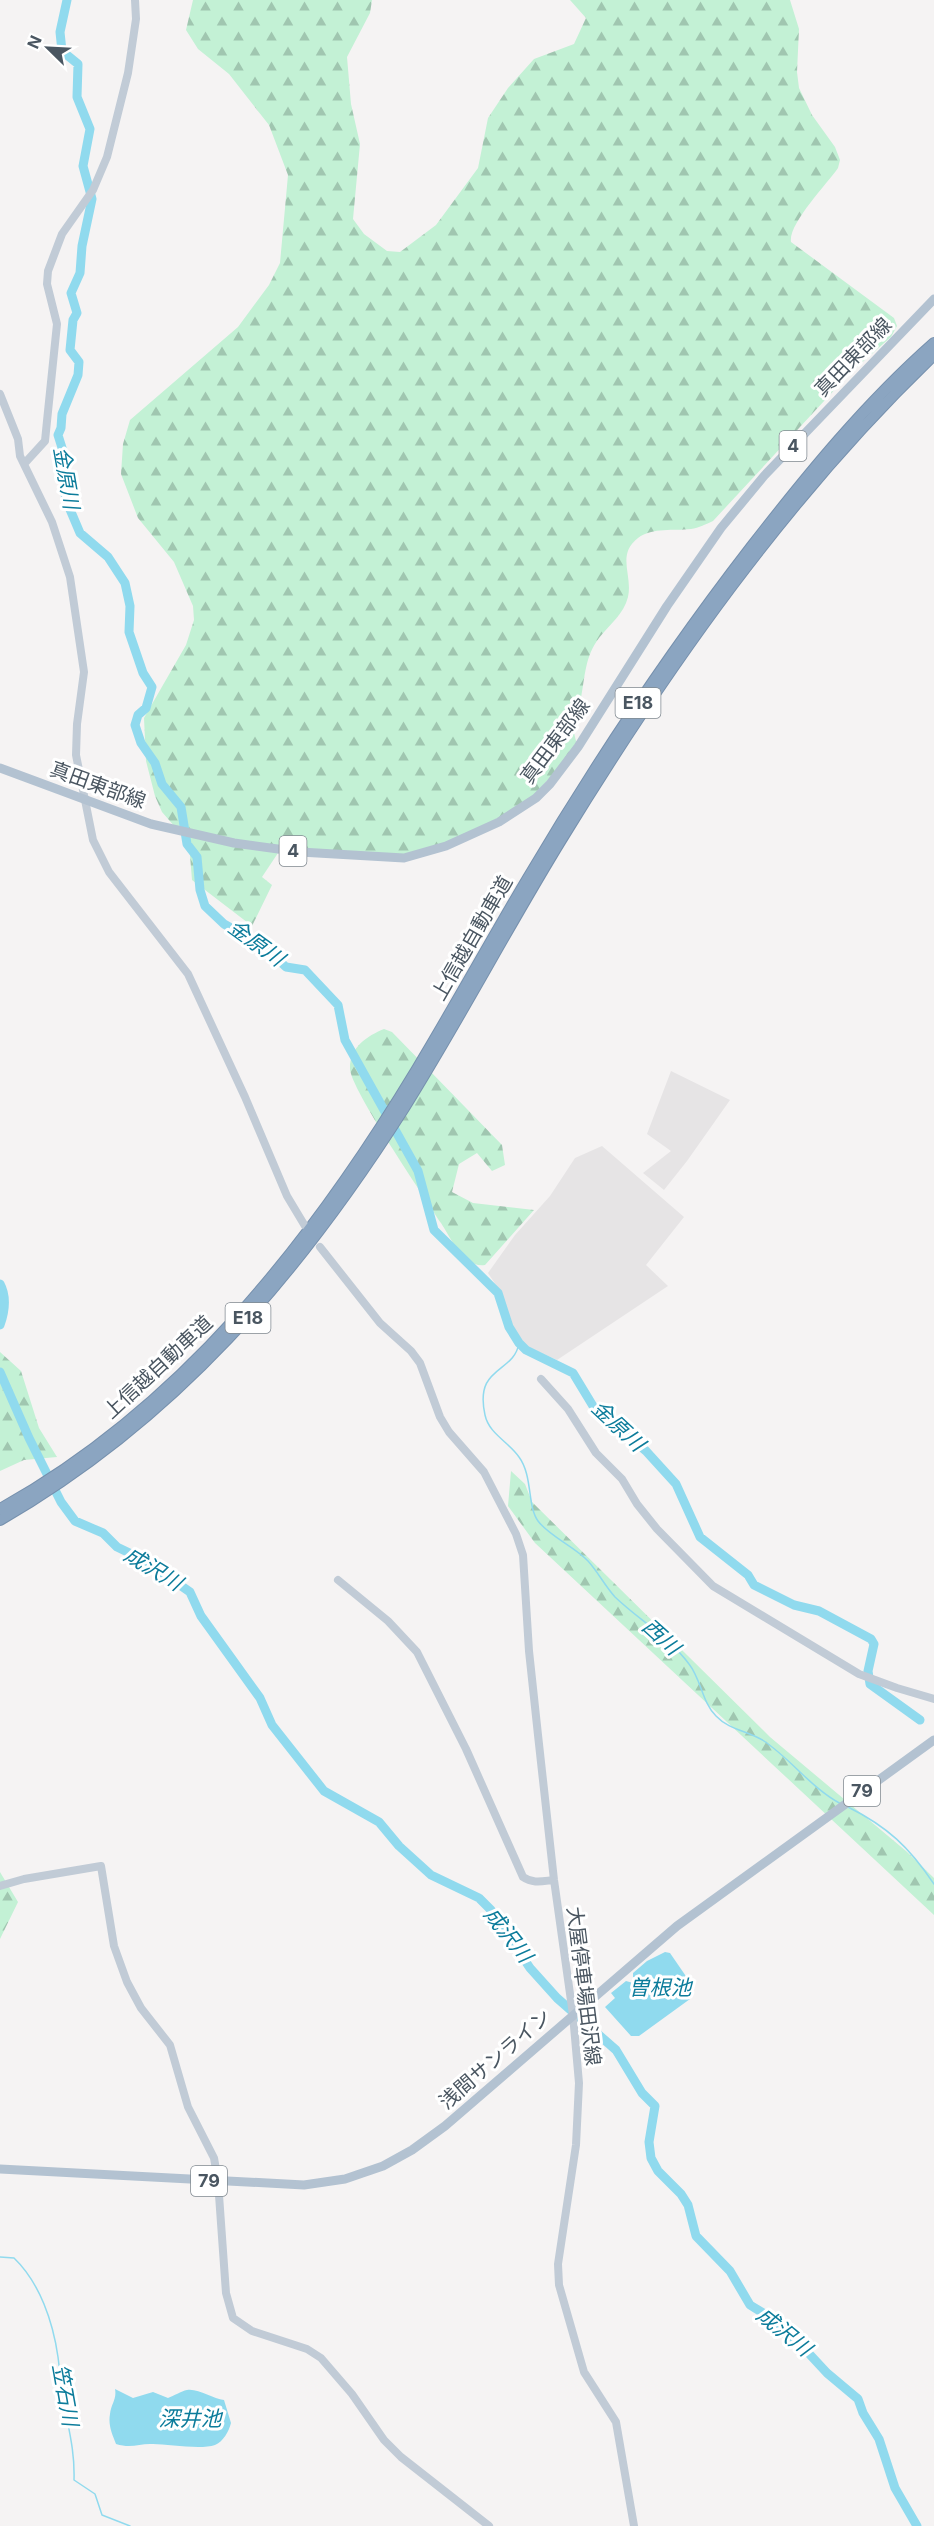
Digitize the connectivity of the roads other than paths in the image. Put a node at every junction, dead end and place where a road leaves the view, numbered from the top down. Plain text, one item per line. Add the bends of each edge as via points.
1 (135, 0) edge
2 (934, 299) edge
3 (934, 343) edge
4 (934, 355) edge
5 (0, 394) edge
6 (24, 464) junction
7 (0, 768) edge
8 (86, 800) junction
9 (400, 1105) junction
10 (305, 1226) dead end
11 (320, 1247) dead end
12 (541, 1379) dead end
13 (45, 1488) junction
14 (0, 1509) edge
15 (0, 1520) edge
16 (338, 1580) dead end
17 (934, 1699) edge
18 (934, 1740) edge
19 (554, 1880) junction
20 (0, 1886) edge
21 (574, 2011) junction
22 (0, 2169) edge
23 (218, 2181) junction
24 (489, 2526) edge
25 (634, 2526) edge

1 - 6 street via 128,73 107,158 91,191 62,234 48,271 46,284 57,324 48,421 45,441
2 - 8 main road, 真田東部線 / 4 via 764,476 721,528 550,784 499,822 420,856 389,859 234,843 151,824
3 - 9 highway, 上信越自動車道 / E18 via 818,464 666,663 566,815
4 - 9 highway, 上信越自動車道 / E18 via 812,485 674,668 558,844
5 - 6 street
6 - 8 street via 52,522 70,577 83,662 76,755
7 - 8 main road, 真田東部線 / 4
8 - 10 street via 93,840 101,857 188,974 287,1196
9 - 13 highway, 上信越自動車道 / E18 via 297,1246 223,1333 162,1392 78,1465
11 - 19 street, 大屋停車場田沢線 via 380,1323 420,1363 440,1417 484,1472 516,1534 523,1555 530,1662
12 - 17 street via 568,1409 596,1453 622,1479 657,1529 704,1578 726,1595 868,1677
13 - 14 highway, 上信越自動車道 / E18
13 - 15 highway, 上信越自動車道 / E18
16 - 19 street via 388,1621 417,1652 523,1877 529,1881
18 - 21 main road, 浅間サンライン / 79 via 693,1913
19 - 21 street, 大屋停車場田沢線
20 - 23 street via 101,1866 114,1946 127,1982 141,2008 170,2045 188,2107 214,2158
21 - 23 main road, 浅間サンライン / 79 via 445,2126 391,2162 354,2177 315,2184
21 - 25 street, 大屋停車場田沢線 via 579,2101 558,2264 559,2285 584,2372 616,2422
22 - 23 main road, 浅間サンライン / 79
23 - 24 street via 226,2292 233,2318 252,2331 307,2349 321,2358 384,2440

